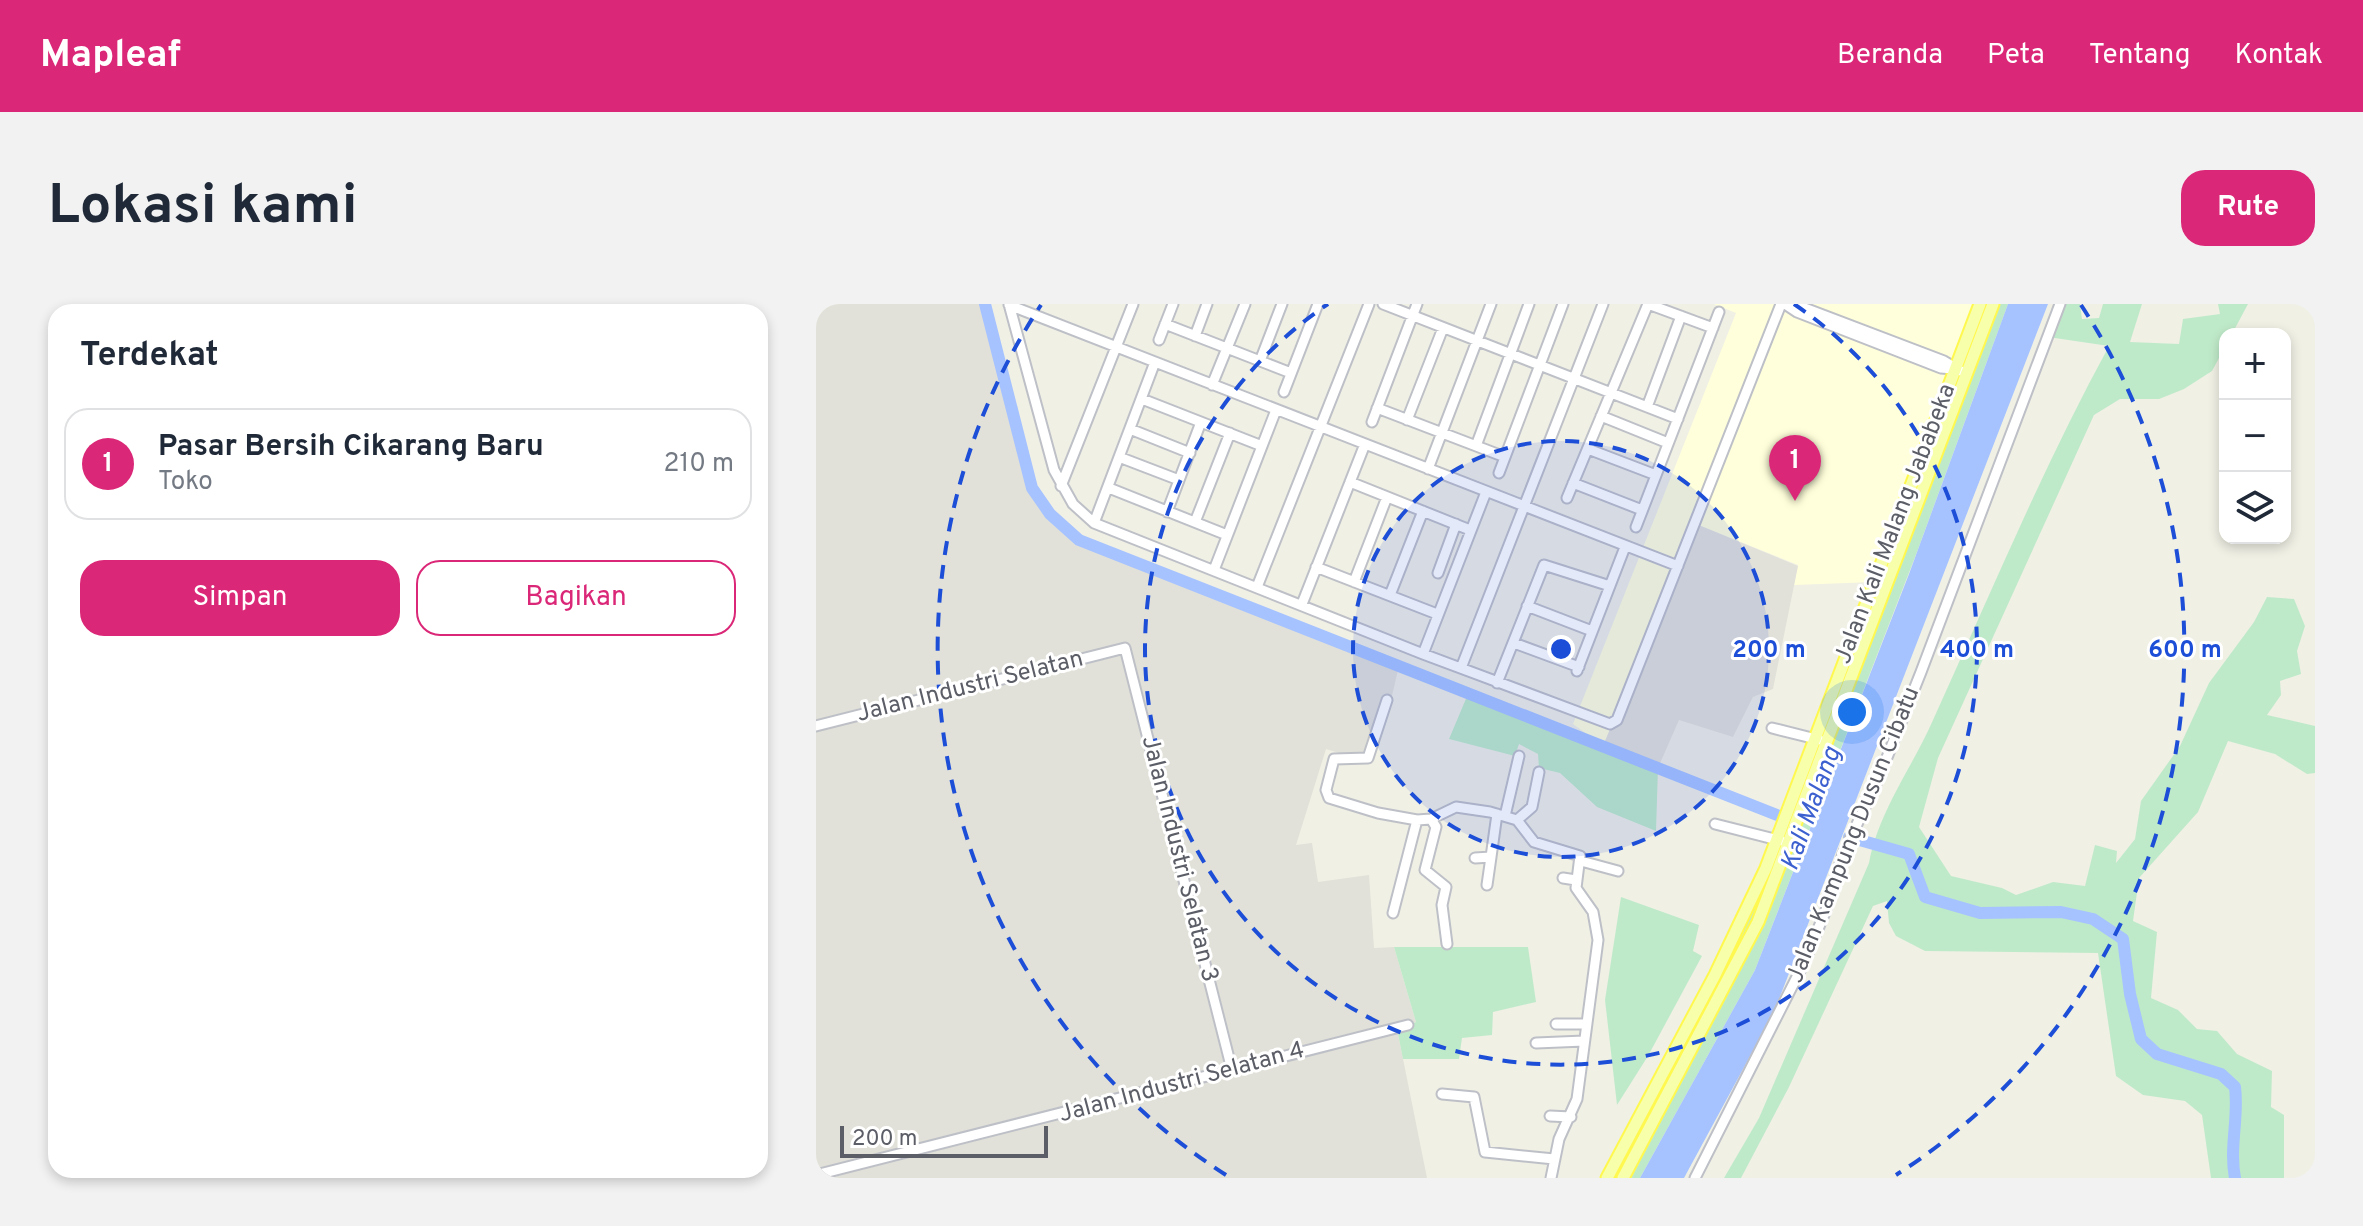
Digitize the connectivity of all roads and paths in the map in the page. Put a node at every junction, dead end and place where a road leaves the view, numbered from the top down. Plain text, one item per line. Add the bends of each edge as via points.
1 (1173, 304) edge
2 (1207, 304) edge
3 (1245, 304) edge
4 (1282, 304) edge
5 (1318, 304) edge
6 (1369, 304) edge
7 (1383, 304) edge
8 (1417, 304) edge
9 (1491, 304) edge
10 (1529, 304) edge
11 (1563, 304) edge
12 (1603, 304) edge
13 (1648, 304) edge
14 (1783, 304) edge
15 (1794, 304) edge
16 (1980, 304) edge
17 (1993, 304) edge
18 (2060, 304) edge
19 (1009, 305) edge
20 (1129, 305) edge
21 (1719, 312) dead end
22 (1412, 315) junction
23 (1681, 316) junction
24 (1165, 324) junction
25 (1443, 328) junction
26 (1713, 328) junction
27 (1195, 336) junction
28 (1159, 340) dead end
29 (1477, 341) junction
30 (1117, 347) junction
31 (1227, 348) junction
32 (1510, 353) junction
33 (1260, 361) junction
34 (1155, 362) junction
35 (1539, 365) junction
36 (1960, 371) junction
37 (1291, 373) junction
38 (1574, 378) junction
39 (1212, 385) junction
40 (1284, 392) dead end
41 (1611, 393) junction
42 (1142, 399) junction
43 (1647, 407) junction
44 (1377, 408) junction
45 (1276, 410) junction
46 (1601, 416) junction
47 (1678, 419) junction
48 (1407, 420) junction
49 (1201, 422) junction
50 (1372, 422) dead end
51 (1322, 426) junction
52 (1130, 429) junction
53 (1230, 433) junction
54 (1442, 433) junction
55 (1668, 443) junction
56 (1365, 444) junction
57 (1262, 446) junction
58 (1476, 446) junction
59 (1588, 449) junction
60 (1190, 453) junction
61 (1119, 457) junction
62 (1505, 457) junction
63 (1428, 469) junction
64 (1499, 473) dead end
65 (1656, 475) junction
66 (1179, 480) junction
67 (1350, 482) junction
68 (1573, 483) junction
69 (1061, 486) junction
70 (1109, 488) junction
71 (1486, 492) junction
72 (1387, 497) junction
73 (1567, 498) dead end
74 (1524, 507) junction
75 (1642, 510) junction
76 (1423, 511) junction
77 (1167, 512) junction
78 (1195, 522) junction
79 (1094, 523) junction
80 (1456, 524) junction
81 (1636, 527) dead end
82 (1470, 530) junction
83 (1227, 535) junction
84 (1625, 547) junction
85 (1678, 566) junction
86 (1316, 567) junction
87 (1214, 570) junction
88 (1451, 578) junction
89 (1354, 582) junction
90 (1610, 586) junction
91 (1257, 587) junction
92 (1390, 595) junction
93 (1302, 604) junction
94 (1527, 606) junction
95 (1437, 614) junction
96 (1592, 631) junction
97 (1514, 643) junction
98 (1125, 648) joint
99 (1423, 654) junction
100 (1461, 668) junction
101 (1497, 683) junction
102 (1387, 700) dead end
103 (816, 726) edge
104 (1772, 728) dead end
105 (1814, 739) junction
106 (1827, 742) junction
107 (1519, 756) dead end
108 (1539, 772) dead end
109 (1800, 796) junction
110 (1501, 815) junction
111 (1431, 819) junction
112 (1417, 820) junction
113 (1517, 820) junction
114 (1715, 824) dead end
115 (1778, 837) junction
116 (1790, 840) junction
117 (1491, 857) junction
118 (1475, 858) dead end
119 (1581, 861) junction
120 (1618, 871) dead end
121 (1563, 878) dead end
122 (1576, 880) junction
123 (1487, 885) dead end
124 (1393, 913) dead end
125 (1447, 944) dead end
126 (1556, 1024) dead end
127 (1586, 1024) junction
128 (1408, 1025) dead end
129 (1584, 1041) junction
130 (1536, 1043) dead end
131 (1675, 1066) junction
132 (1232, 1070) junction
133 (1442, 1094) dead end
134 (1550, 1116) dead end
135 (1571, 1117) junction
136 (1554, 1159) junction
137 (816, 1175) edge
138 (1551, 1178) edge
139 (1607, 1178) edge
140 (1623, 1178) edge
141 (1695, 1178) edge

1 - 24 street
2 - 27 street
3 - 31 street
4 - 33 street
5 - 37 street
6 - 51 street
7 - 22 street
8 - 22 street
9 - 29 street
10 - 32 street
11 - 35 street
12 - 38 street
13 - 23 street
13 - 41 street
14 - 36 street via 1928,364
14 - 85 street
15 - 36 street
16 - 36 main road, Jalan Kali Malang Jababeka
17 - 36 main road, Jalan Kali Malang Jababeka
18 - 141 street, Jalan Kampung Dusun Cibatu via 1921,672 1843,854 1826,910
19 - 30 street
19 - 69 street
20 - 30 street
21 - 26 street
22 - 25 street
22 - 44 street
23 - 26 street
23 - 43 street
24 - 27 street
24 - 28 street
25 - 29 street
25 - 48 street
26 - 47 street
27 - 31 street
29 - 32 street
29 - 54 street
30 - 34 street
30 - 69 street
31 - 33 street
31 - 39 street
32 - 35 street
32 - 58 street
33 - 37 street
34 - 39 street
34 - 42 street
35 - 38 street
35 - 62 street
36 - 105 main road, Jalan Kali Malang Jababeka
36 - 106 main road, Jalan Kali Malang Jababeka
37 - 40 street
38 - 41 street
38 - 74 street
39 - 45 street
41 - 43 street
41 - 46 street
42 - 49 street
42 - 52 street
43 - 47 street
44 - 48 street
44 - 50 street
45 - 51 street
45 - 57 street
46 - 55 street
46 - 59 street
47 - 55 street
48 - 54 street
49 - 53 street
49 - 60 street
51 - 56 street
51 - 91 street
52 - 60 street
52 - 61 street
53 - 57 street
53 - 78 street
54 - 58 street
54 - 63 street
55 - 65 street
56 - 63 street
56 - 67 street
57 - 83 street
58 - 62 street
59 - 65 street
59 - 68 street
60 - 66 street
61 - 66 street
61 - 70 street
62 - 64 street
63 - 71 street
65 - 75 street
66 - 77 street
67 - 72 street
67 - 86 street
68 - 73 street
68 - 75 street
69 - 79 street
70 - 77 street
70 - 79 street
71 - 74 street
71 - 82 street
72 - 76 street
72 - 89 street
74 - 84 street
74 - 100 street
75 - 81 street
76 - 80 street
76 - 92 street
77 - 78 street
78 - 83 street
79 - 87 street
80 - 82 street
80 - 88 street via 1434,572
82 - 88 street
83 - 87 street
84 - 85 street
84 - 90 street
85 - 101 street via 1614,722
86 - 89 street
86 - 93 street
87 - 91 street
88 - 95 street
89 - 92 street
90 - 94 street via 1547,564
90 - 96 street
91 - 93 street
92 - 95 street
93 - 99 street
94 - 96 street
94 - 97 street
95 - 99 street
96 - 97 street via 1578,669
97 - 101 street
98 - 103 street, Jalan Industri Selatan
98 - 132 street, Jalan Industri Selatan 3
99 - 100 street
100 - 101 street
102 - 112 street via 1366,759 1334,759 1328,796
104 - 105 street
105 - 106 street
105 - 109 main road, Jalan Kali Malang Jababeka
106 - 109 main road, Jalan Kali Malang Jababeka
107 - 110 street
108 - 113 street via 1532,807
109 - 115 main road, Jalan Kali Malang Jababeka
109 - 116 main road, Jalan Kali Malang Jababeka
110 - 111 street via 1456,807
110 - 113 street
110 - 117 street
111 - 112 street
111 - 125 street via 1436,827 1425,870 1446,887 1442,905
112 - 124 street
113 - 119 street via 1534,842 1574,852
114 - 115 street
115 - 116 street
115 - 131 main road, Jalan Kali Malang Jababeka
116 - 131 main road, Jalan Kali Malang Jababeka via 1758,922
117 - 118 street
117 - 123 street
119 - 120 street
119 - 122 street
121 - 122 street
122 - 127 street via 1577,892 1593,912 1598,940
126 - 127 street
127 - 129 street
128 - 132 street, Jalan Industri Selatan 4
129 - 130 street
129 - 135 street
131 - 139 main road, Jalan Kali Malang Jababeka
131 - 140 main road, Jalan Kali Malang Jababeka
132 - 137 street, Jalan Industri Selatan 4
133 - 136 street via 1474,1097 1485,1152
134 - 135 street
135 - 136 street
136 - 138 street

